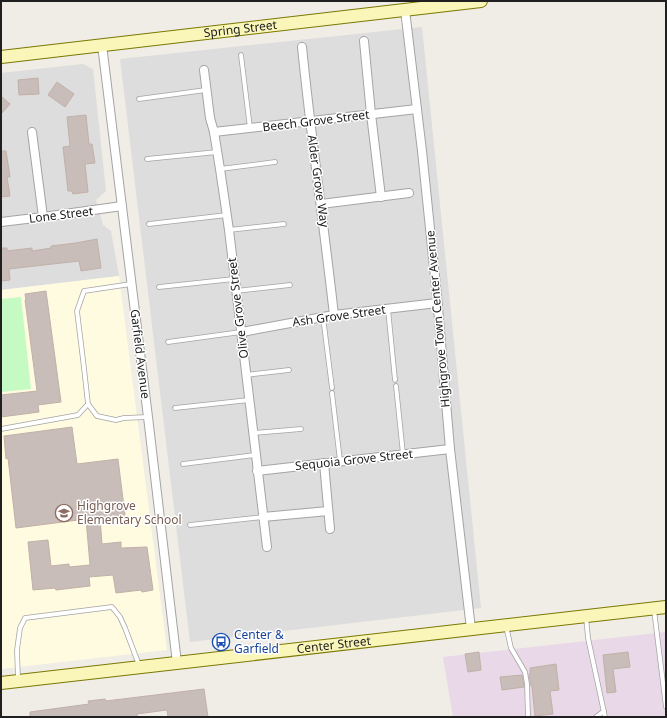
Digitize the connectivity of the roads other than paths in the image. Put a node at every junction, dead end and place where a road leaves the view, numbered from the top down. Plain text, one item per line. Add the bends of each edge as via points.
1 (481, 1) edge
2 (405, 10) junction
3 (364, 41) dead end
4 (102, 45) junction
5 (302, 47) dead end
6 (241, 54) dead end
7 (1, 57) edge
8 (204, 70) dead end
9 (206, 90) junction
10 (139, 99) dead end
11 (417, 109) junction
12 (371, 114) junction
13 (310, 122) junction
14 (250, 128) junction
15 (32, 132) dead end
16 (214, 132) junction
17 (217, 152) junction
18 (147, 159) dead end
19 (275, 162) dead end
20 (220, 169) junction
21 (409, 194) dead end
22 (382, 197) junction
23 (321, 204) junction
24 (122, 206) junction
25 (227, 215) junction
26 (43, 217) junction
27 (1, 222) edge
28 (149, 224) dead end
29 (284, 224) dead end
30 (229, 230) junction
31 (235, 279) junction
32 (131, 284) junction
33 (290, 285) dead end
34 (159, 287) dead end
35 (236, 291) junction
36 (438, 303) junction
37 (388, 309) junction
38 (334, 315) junction
39 (324, 317) junction
40 (242, 332) junction
41 (168, 342) dead end
42 (289, 370) dead end
43 (246, 375) junction
44 (395, 380) dead end
45 (396, 386) dead end
46 (249, 400) junction
47 (88, 404) junction
48 (175, 408) dead end
49 (148, 417) junction
50 (1, 429) edge
51 (301, 429) dead end
52 (253, 434) junction
53 (450, 449) junction
54 (403, 454) junction
55 (255, 455) junction
56 (340, 461) junction
57 (183, 464) dead end
58 (324, 464) junction
59 (257, 471) junction
60 (328, 511) junction
61 (263, 518) junction
62 (190, 525) dead end
63 (330, 529) dead end
64 (267, 547) dead end
65 (660, 607) edge
66 (585, 616) junction
67 (506, 625) junction
68 (472, 629) junction
69 (177, 663) junction
70 (139, 667) junction
71 (18, 681) junction
72 (1, 683) edge
73 (666, 707) edge
74 (604, 711) junction
75 (528, 717) edge
76 (596, 717) edge
77 (605, 717) edge

1 - 2 main road, Spring Street
2 - 4 main road, Spring Street
2 - 11 street, Highgrove Town Center Avenue
3 - 12 street
4 - 7 main road, Spring Street
4 - 24 street, Garfield Avenue
5 - 13 street, Alder Grove Way
6 - 14 lane
8 - 9 street, Olive Grove Street
9 - 10 lane
9 - 16 street, Olive Grove Street
11 - 12 street, Beech Grove Street
11 - 36 street, Highgrove Town Center Avenue
12 - 13 street, Beech Grove Street
12 - 22 street
13 - 14 street, Beech Grove Street
13 - 23 street, Alder Grove Way
14 - 16 street, Beech Grove Street
15 - 26 street
16 - 17 street, Olive Grove Street
17 - 18 lane
17 - 20 street, Olive Grove Street
19 - 20 lane
20 - 25 street, Olive Grove Street
21 - 22 street
22 - 23 street
23 - 38 street, Alder Grove Way
24 - 26 street, Lone Street
24 - 32 street, Garfield Avenue
25 - 28 lane
25 - 30 street, Olive Grove Street
26 - 27 street, Lone Street
29 - 30 lane
30 - 31 street, Olive Grove Street
31 - 34 lane
31 - 35 street, Olive Grove Street
32 - 47 lane via 84,291 77,311
32 - 49 street, Garfield Avenue
33 - 35 lane
35 - 40 street, Olive Grove Street
36 - 37 street, Ash Grove Street
36 - 53 street, Highgrove Town Center Avenue
37 - 38 street, Ash Grove Street
37 - 44 lane
38 - 39 street, Ash Grove Street
39 - 40 street, Ash Grove Street
39 - 56 lane
40 - 41 lane
40 - 43 street, Olive Grove Street
42 - 43 lane
43 - 46 street, Olive Grove Street
45 - 54 lane
46 - 48 lane
46 - 52 street, Olive Grove Street
47 - 49 lane via 97,416 116,420
47 - 50 lane via 78,415
49 - 69 street, Garfield Avenue
51 - 52 lane
52 - 55 street, Olive Grove Street
53 - 54 street, Sequoia Grove Street
53 - 68 street, Highgrove Town Center Avenue
54 - 56 street, Sequoia Grove Street
55 - 57 lane
55 - 59 street, Olive Grove Street
56 - 58 street, Sequoia Grove Street
58 - 59 street, Sequoia Grove Street
58 - 60 street
59 - 61 street, Olive Grove Street
60 - 61 street
60 - 63 street
61 - 62 lane
61 - 64 street, Olive Grove Street
65 - 66 main road, Center Street
65 - 73 lane
66 - 67 main road, Center Street
66 - 74 lane
67 - 68 main road, Center Street
67 - 75 lane via 510,648 524,672 527,684
68 - 69 main road, Center Street
69 - 70 main road, Center Street
70 - 71 main road, Center Street
70 - 71 lane via 125,628 112,607 25,618 20,628 17,650
71 - 72 main road, Center Street
74 - 76 lane
74 - 77 lane

